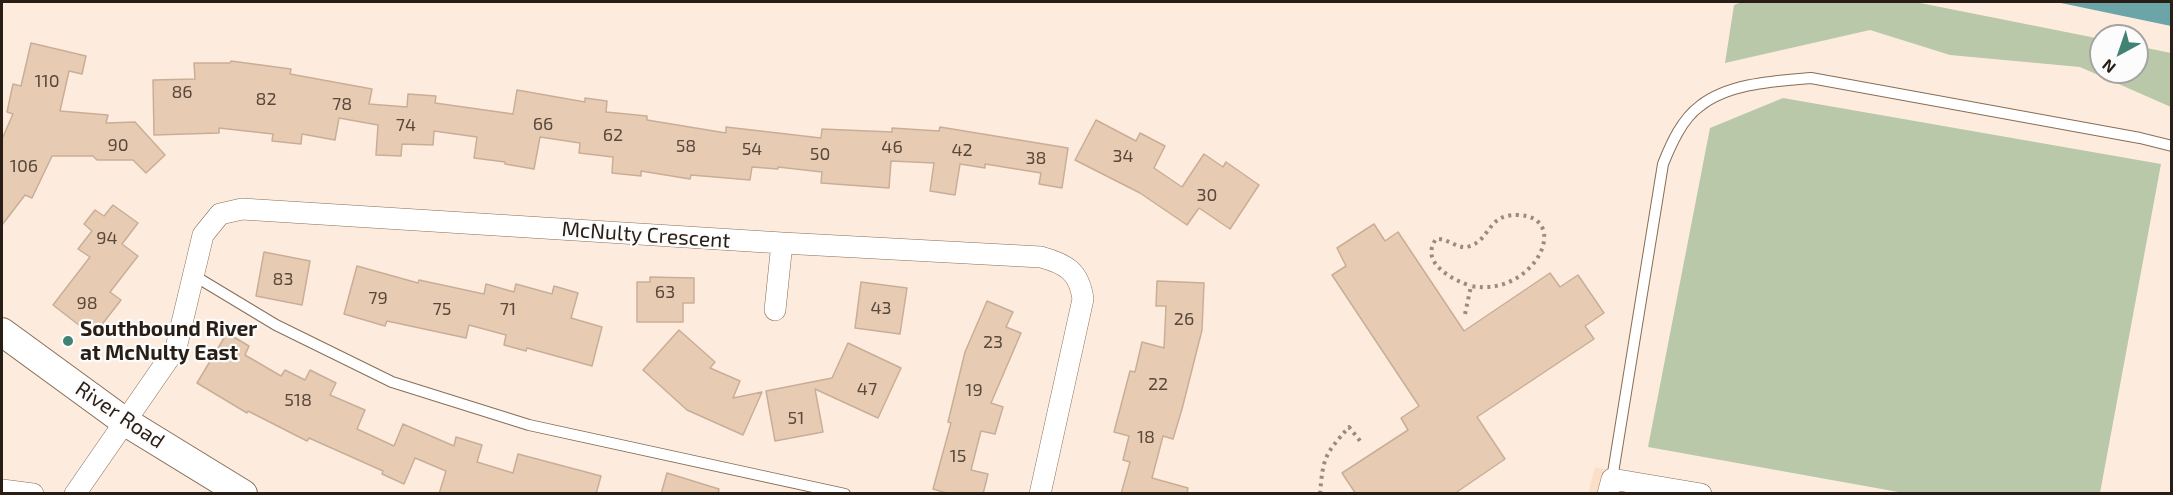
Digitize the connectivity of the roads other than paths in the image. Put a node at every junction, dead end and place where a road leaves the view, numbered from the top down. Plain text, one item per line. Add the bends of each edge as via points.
1 (2172, 146) edge
2 (782, 243) junction
3 (193, 275) junction
4 (775, 310) dead end
5 (2, 332) edge
6 (124, 421) junction
7 (1610, 486) edge
8 (2, 490) edge
9 (33, 494) edge
10 (75, 494) edge
11 (243, 494) edge
12 (844, 494) edge
13 (1040, 494) edge
14 (1701, 494) edge

1 - 7 lane via 1811,78 1749,85 1699,106 1675,136 1663,164
2 - 3 street, McNulty Crescent via 242,209 220,214 203,235
2 - 4 street
2 - 13 street, McNulty Crescent via 1041,257 1073,272 1081,284 1083,299
3 - 6 street, McNulty Crescent via 176,348
3 - 12 lane via 276,325 392,382 530,425
5 - 6 street, River Road
6 - 10 street, McNulty Crescent
6 - 11 street, River Road
7 - 14 street
8 - 9 street

